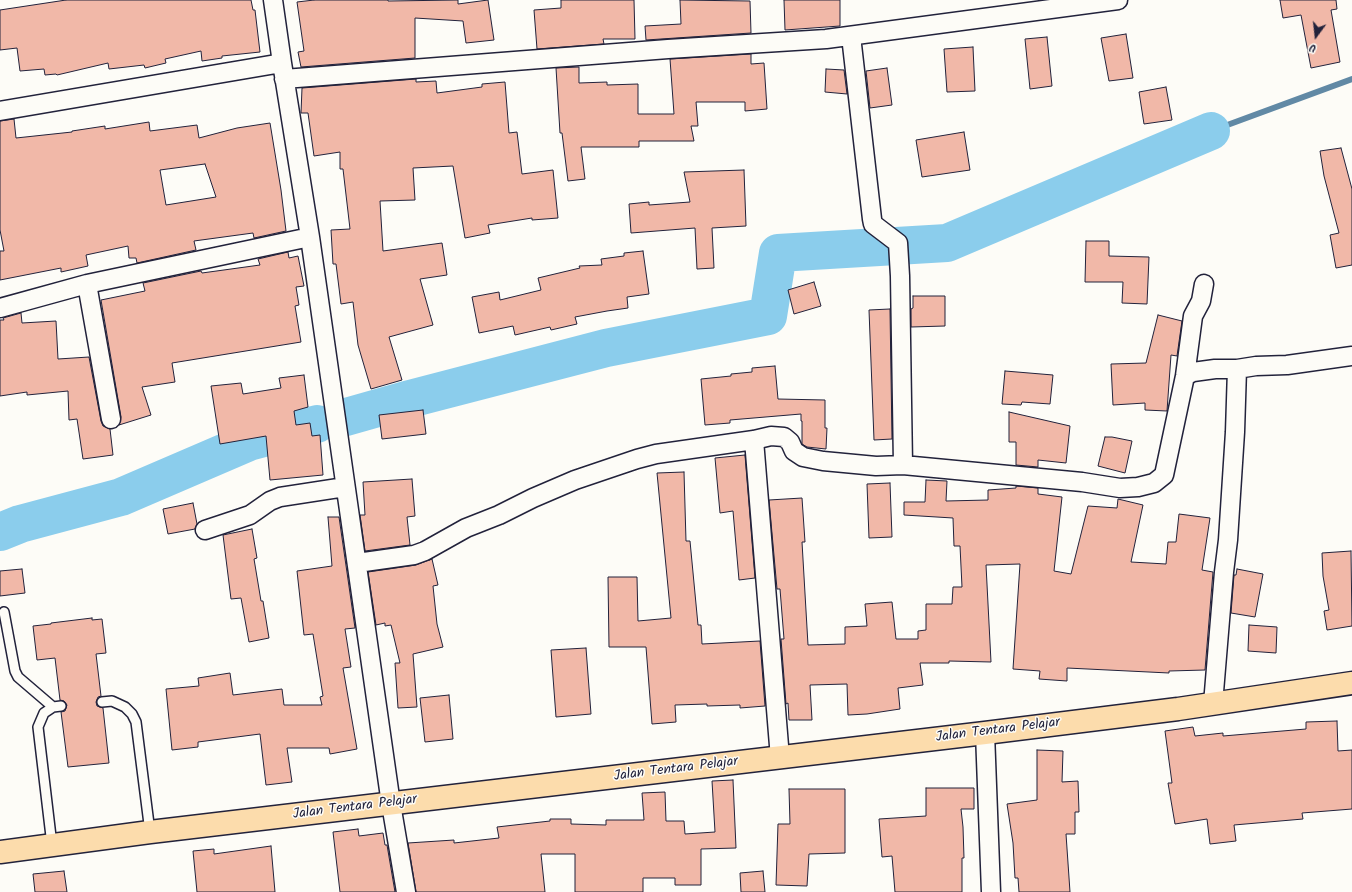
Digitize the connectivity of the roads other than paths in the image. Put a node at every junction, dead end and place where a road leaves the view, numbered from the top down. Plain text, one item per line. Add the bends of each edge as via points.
1 (273, 0) edge
2 (1118, 0) edge
3 (851, 36) junction
4 (283, 71) junction
5 (0, 111) edge
6 (310, 237) junction
7 (87, 284) junction
8 (1204, 284) dead end
9 (0, 308) edge
10 (1352, 356) edge
11 (1237, 369) junction
12 (1185, 376) junction
13 (111, 419) dead end
14 (754, 440) junction
15 (903, 465) junction
16 (345, 487) junction
17 (205, 530) dead end
18 (357, 563) junction
19 (4, 612) dead end
20 (1352, 683) edge
21 (102, 702) dead end
22 (1213, 704) junction
23 (985, 733) junction
24 (780, 758) junction
25 (391, 804) junction
26 (150, 832) junction
27 (52, 845) junction
28 (0, 852) edge
29 (406, 892) edge
30 (991, 892) edge

1 - 4 street
2 - 3 street
3 - 4 street
3 - 15 street via 873,224 899,246
4 - 5 street
4 - 6 street
6 - 7 street
6 - 16 street
7 - 9 street
7 - 13 street
8 - 12 street via 1201,301 1193,316
10 - 11 street
11 - 12 street via 1215,369 1193,372
11 - 22 street via 1228,540
12 - 15 street via 1164,474 1154,483 1120,488
14 - 15 street via 771,436 784,437 794,451 803,457 823,461 876,466
14 - 18 street via 637,459 575,480 533,498 466,528 426,551
14 - 24 street
16 - 17 street via 280,497 250,515
16 - 18 street
18 - 25 street
19 - 27 lane via 18,677 57,706 44,713 38,728
20 - 22 highway, Jalan Tentara Pelajar
21 - 26 lane via 112,702 124,708 132,714 136,722
22 - 23 highway, Jalan Tentara Pelajar
23 - 24 highway, Jalan Tentara Pelajar
23 - 30 street
24 - 25 highway, Jalan Tentara Pelajar
25 - 26 highway, Jalan Tentara Pelajar
25 - 29 street
26 - 27 highway, Jalan Tentara Pelajar
27 - 28 highway, Jalan Tentara Pelajar

